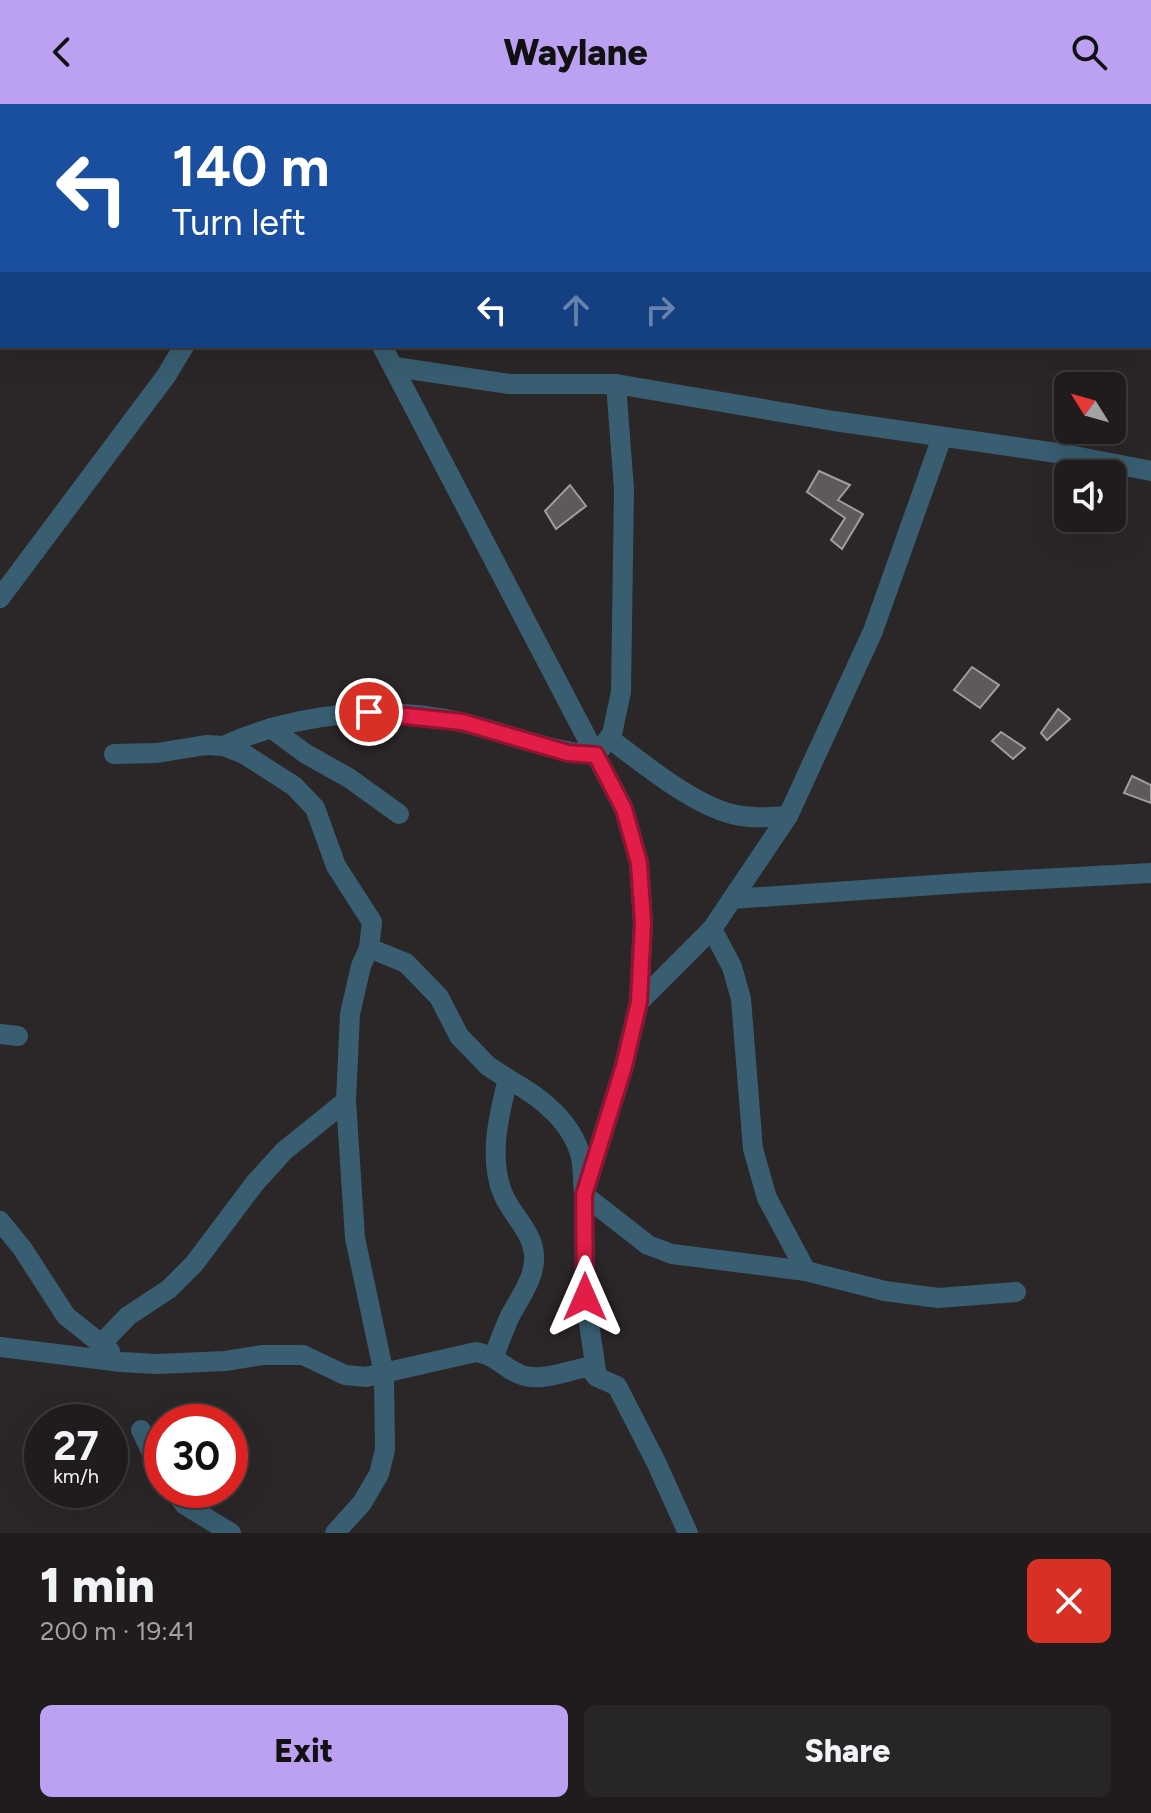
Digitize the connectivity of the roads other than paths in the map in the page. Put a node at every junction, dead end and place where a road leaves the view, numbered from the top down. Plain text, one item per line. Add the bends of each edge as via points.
1 (183, 348) edge
2 (383, 348) edge
3 (395, 367) junction
4 (616, 384) junction
5 (942, 437) junction
6 (1151, 471) edge
7 (0, 598) edge
8 (271, 728) junction
9 (223, 746) junction
10 (602, 747) junction
11 (114, 754) dead end
12 (399, 814) dead end
13 (788, 816) junction
14 (1151, 873) edge
15 (732, 899) junction
16 (712, 929) junction
17 (369, 948) junction
18 (639, 1002) junction
19 (508, 1079) junction
20 (346, 1101) junction
21 (584, 1195) junction
22 (0, 1221) edge
23 (806, 1271) junction
24 (1016, 1292) dead end
25 (102, 1343) junction
26 (0, 1347) edge
27 (494, 1356) junction
28 (121, 1362) junction
29 (384, 1374) junction
30 (597, 1377) junction
31 (141, 1430) dead end
32 (144, 1436) edge
33 (190, 1508) edge
34 (231, 1533) edge
35 (335, 1533) edge
36 (688, 1533) edge

1 - 7 street
2 - 3 street
3 - 4 street via 509,384
3 - 10 street
4 - 5 street
4 - 10 street via 624,489 621,692 617,716
5 - 6 street
5 - 13 street via 873,631
8 - 9 street
8 - 10 street via 369,712 462,722 568,753
8 - 12 street
9 - 11 street
9 - 17 street via 294,786 315,808 336,866 372,922
10 - 13 street via 729,814
10 - 18 street via 639,863
13 - 15 street
14 - 15 street
15 - 16 street
16 - 18 street
16 - 23 street via 741,999 753,1149 767,1198
17 - 19 street via 406,963 439,997 459,1036
17 - 20 street via 350,1014
18 - 21 street
19 - 21 street via 536,1094 572,1136 582,1160
19 - 27 street via 498,1120 497,1167 502,1193 527,1232 534,1254 527,1287
20 - 25 street via 284,1151 169,1289 128,1316
20 - 29 street via 355,1238
21 - 23 street via 648,1245 672,1254
21 - 30 street via 585,1297
22 - 25 street via 66,1316
23 - 24 street via 938,1298
25 - 28 street
26 - 28 street
27 - 29 street via 476,1352
27 - 30 street via 516,1373 538,1379 588,1367
28 - 29 street via 303,1355 345,1375
29 - 35 street via 385,1450 379,1474
30 - 36 street via 617,1386
31 - 32 street
33 - 34 street

